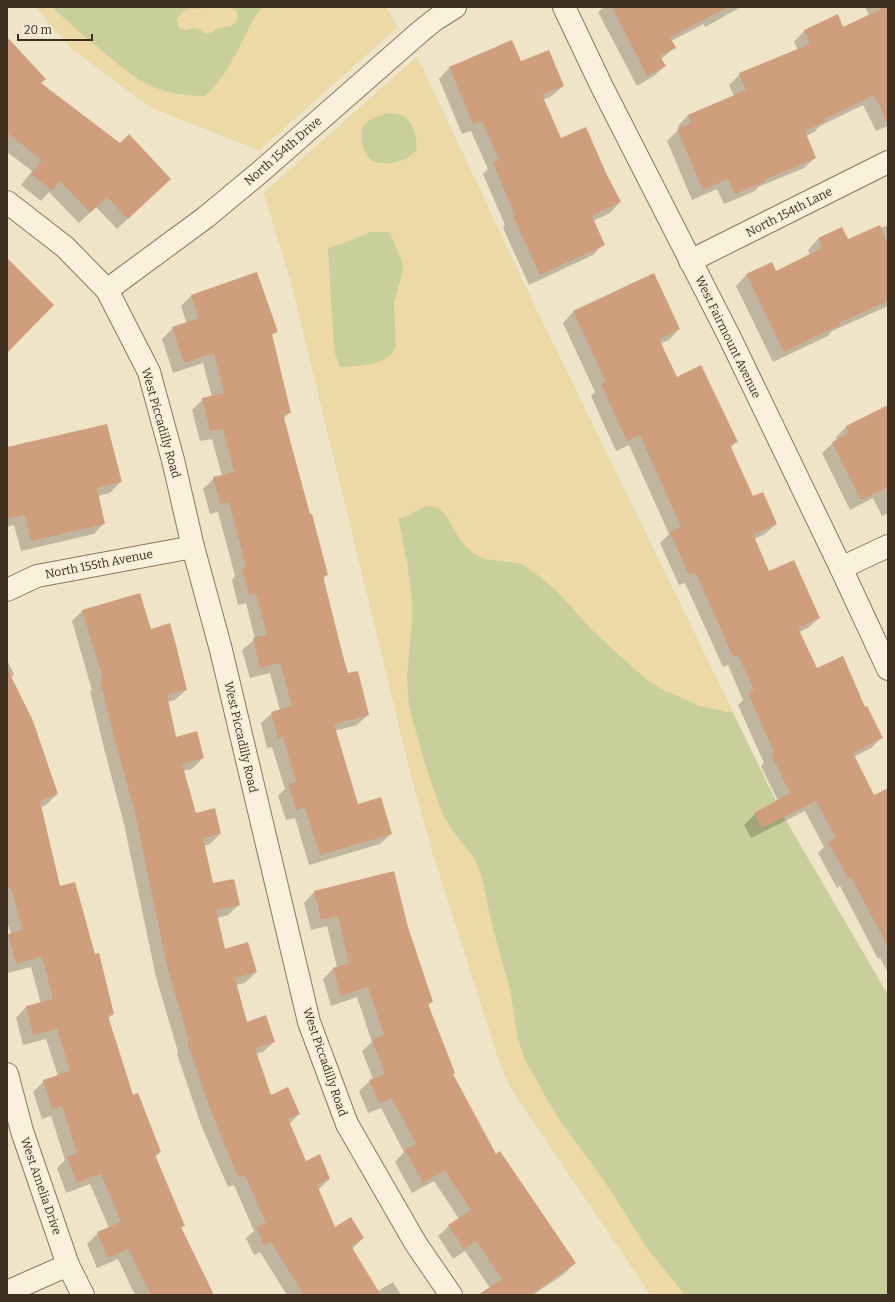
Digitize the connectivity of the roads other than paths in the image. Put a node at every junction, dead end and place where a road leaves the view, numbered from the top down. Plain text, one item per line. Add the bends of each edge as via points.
1 (455, 7) edge
2 (564, 7) edge
3 (888, 162) edge
4 (7, 202) edge
5 (690, 261) junction
6 (107, 290) junction
7 (888, 546) edge
8 (193, 547) junction
9 (841, 568) junction
10 (7, 590) edge
11 (888, 669) edge
12 (7, 1074) edge
13 (68, 1264) junction
14 (7, 1292) edge
15 (83, 1295) edge
16 (451, 1295) edge

1 - 6 street, North 154th Drive via 421,31 206,217
2 - 5 street, West Fairmount Avenue
3 - 5 street, North 154th Lane
4 - 6 street, West Piccadilly Road via 65,247
5 - 9 street, West Fairmount Avenue
6 - 8 street, West Piccadilly Road via 149,372
7 - 9 street
8 - 10 street, North 155th Avenue via 37,576
8 - 16 street, West Piccadilly Road via 221,650 309,1022 347,1124 416,1244
9 - 11 street, West Fairmount Avenue
12 - 13 street, West Amelia Drive via 22,1131
13 - 14 street
13 - 15 street, West Amelia Drive

